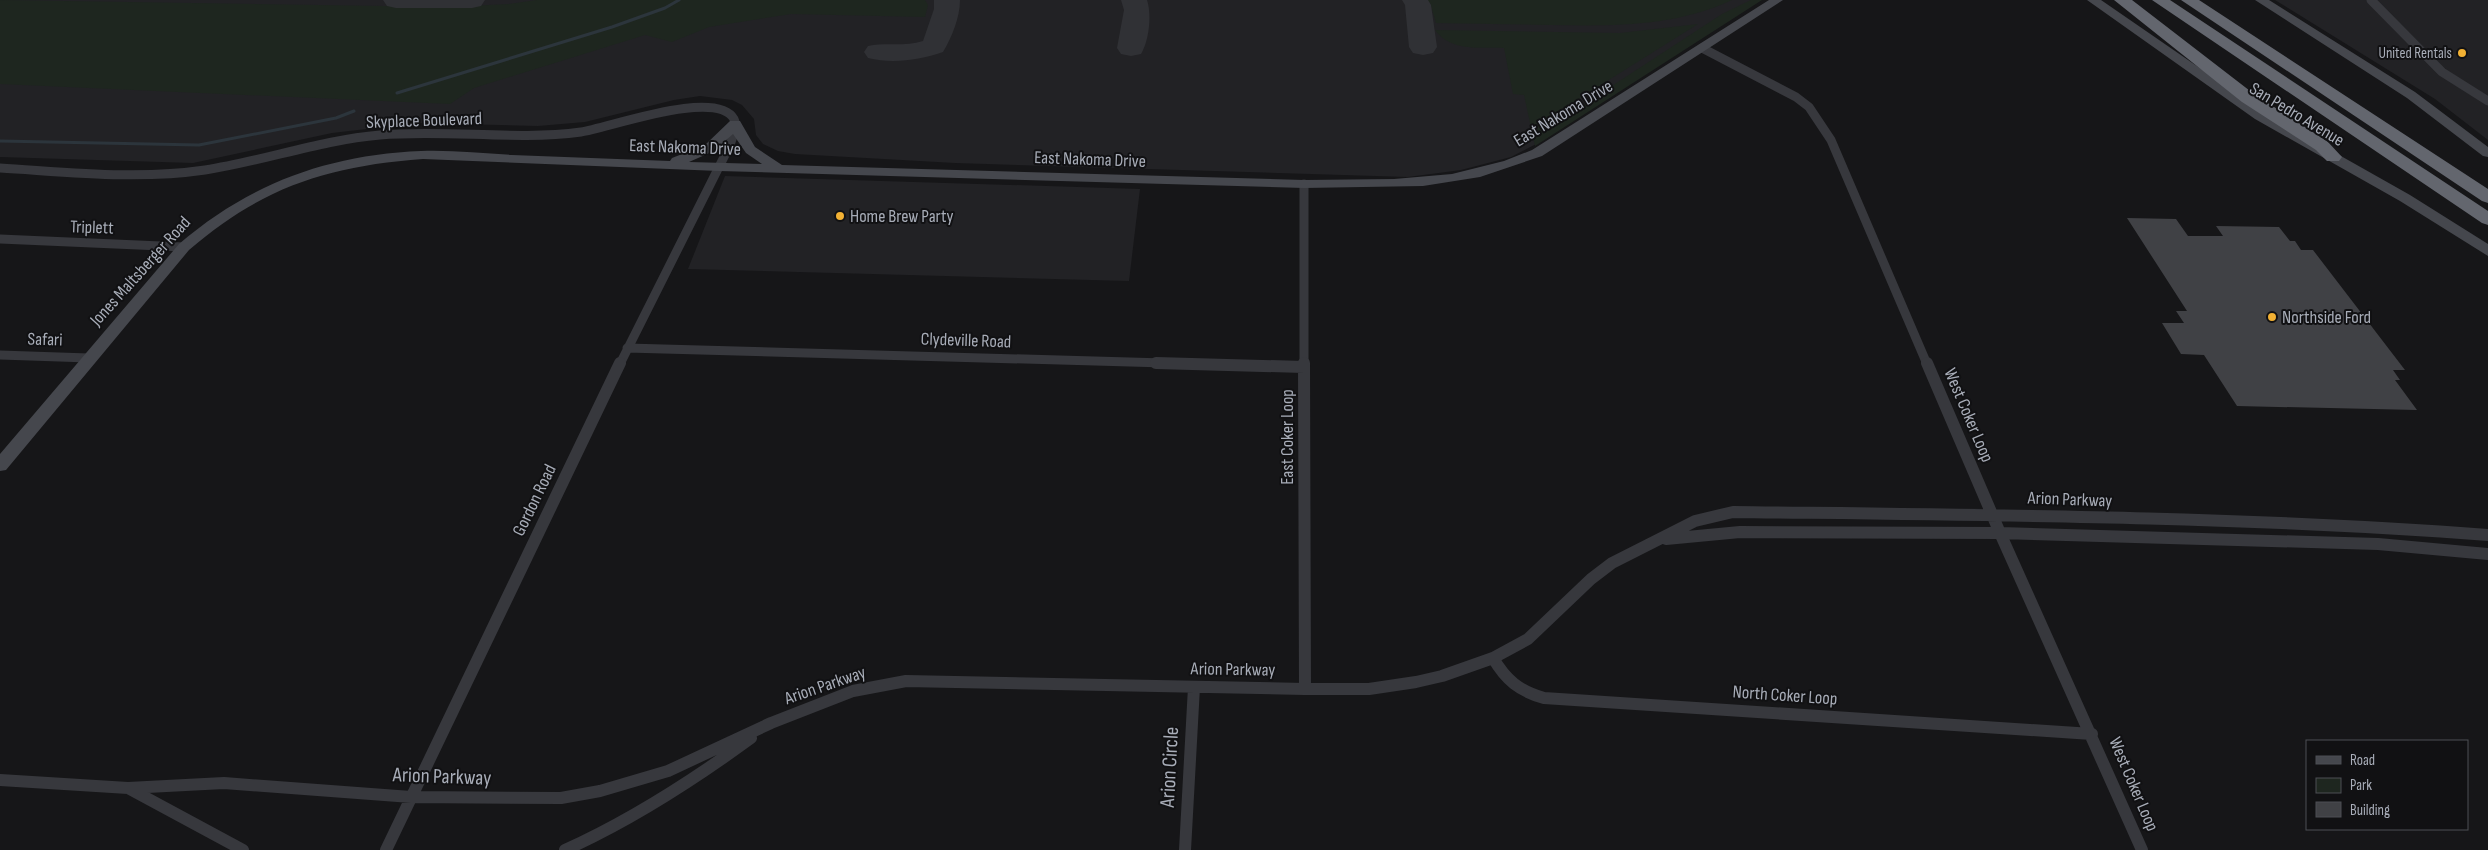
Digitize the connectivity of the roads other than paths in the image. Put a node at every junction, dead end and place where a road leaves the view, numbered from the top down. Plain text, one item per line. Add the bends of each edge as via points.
1 (1777, 0) edge
2 (2093, 0) edge
3 (2122, 0) edge
4 (2160, 0) edge
5 (2189, 0) edge
6 (2261, 0) edge
7 (2371, 0) edge
8 (1702, 48) junction
9 (2488, 101) edge
10 (735, 124) junction
11 (2488, 153) edge
12 (2333, 157) junction
13 (353, 162) joint
14 (665, 165) junction
15 (719, 167) junction
16 (0, 168) edge
17 (780, 169) junction
18 (1304, 184) junction
19 (2488, 196) edge
20 (2488, 220) edge
21 (0, 239) edge
22 (184, 247) junction
23 (2488, 251) edge
24 (627, 348) junction
25 (0, 355) edge
26 (90, 358) junction
27 (1304, 367) junction
28 (0, 465) edge
29 (1992, 515) junction
30 (2319, 524) junction
31 (2000, 533) junction
32 (2488, 535) edge
33 (1656, 540) junction
34 (2331, 543) junction
35 (2488, 554) edge
36 (1493, 658) junction
37 (1194, 687) junction
38 (1305, 689) junction
39 (771, 723) junction
40 (2092, 734) junction
41 (0, 780) edge
42 (128, 788) junction
43 (411, 797) junction
44 (242, 850) edge
45 (386, 850) edge
46 (565, 850) edge
47 (1185, 850) edge
48 (2142, 850) edge

1 - 8 main road, East Nakoma Drive
2 - 12 main road, San Pedro Avenue via 2244,105
3 - 12 highway via 2236,89 2322,146
4 - 20 highway
5 - 19 highway
6 - 11 main road via 2411,95
7 - 9 street via 2442,72
8 - 18 main road, East Nakoma Drive via 1555,143 1494,170 1418,184
8 - 29 street, West Coker Loop via 1796,97 1821,123
10 - 14 main road via 716,146
10 - 15 street via 734,136
10 - 16 street, Skyplace Boulevard via 733,118 718,108 693,106 607,128 569,134 379,134 182,173
10 - 17 main road via 752,154
12 - 23 main road, San Pedro Avenue
13 - 14 main road, East Nakoma Drive via 423,155
13 - 22 main road, Jones Maltsberger Road via 293,179 257,195 212,222
14 - 15 main road, East Nakoma Drive
15 - 17 main road, East Nakoma Drive
15 - 24 street, Gordon Road
17 - 18 main road, East Nakoma Drive
18 - 27 street, East Coker Loop
21 - 22 street, Triplett
22 - 26 main road, Jones Maltsberger Road
24 - 27 street, Clydeville Road
24 - 43 street, Gordon Road
25 - 26 street, Safari
26 - 28 main road, Jones Maltsberger Road
27 - 38 street, East Coker Loop
29 - 30 street, Arion Parkway
29 - 31 street, West Coker Loop
29 - 33 street, Arion Parkway via 1733,512 1695,521
30 - 32 street, Arion Parkway
30 - 34 street
31 - 33 street, Arion Parkway via 1740,532
31 - 34 street, Arion Parkway
31 - 40 street, West Coker Loop
33 - 36 street, Arion Parkway via 1591,578 1528,639
34 - 35 street, Arion Parkway
36 - 38 street, Arion Parkway via 1416,682 1369,689
36 - 40 street, North Coker Loop via 1504,679 1530,695 1544,698
37 - 38 street, Arion Parkway
37 - 39 street, Arion Parkway via 906,681 853,692
37 - 47 street, Arion Circle
39 - 43 street, Arion Parkway via 668,771 600,791 561,798 518,800
39 - 46 street, Arion Parkway via 651,808 602,835
40 - 48 street, West Coker Loop
41 - 42 street, Arion Parkway
42 - 43 street, Arion Parkway via 224,783
42 - 44 street, Arion Parkway
43 - 45 street, Gordon Road

